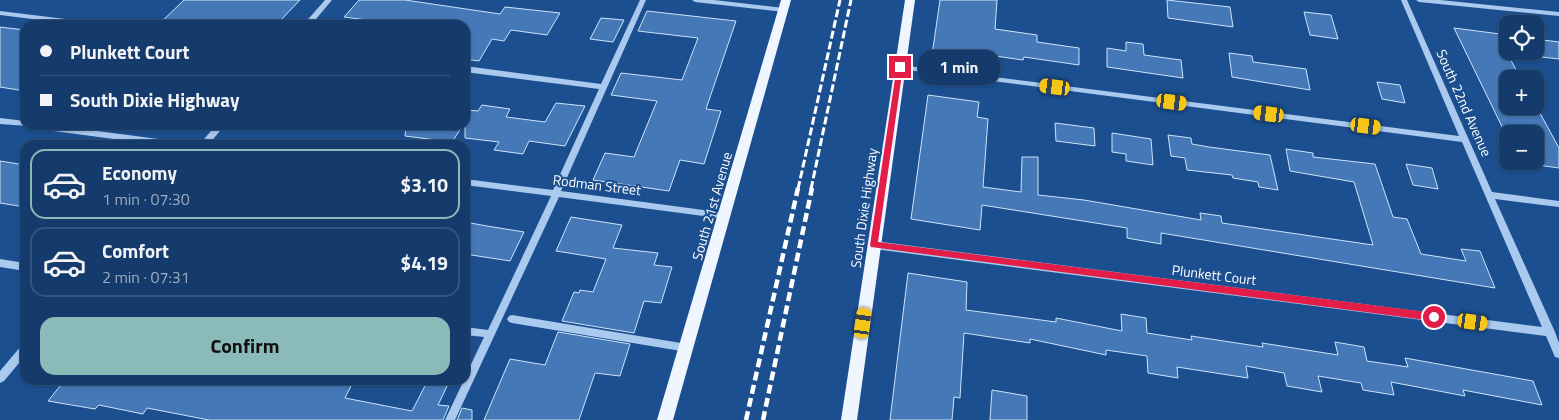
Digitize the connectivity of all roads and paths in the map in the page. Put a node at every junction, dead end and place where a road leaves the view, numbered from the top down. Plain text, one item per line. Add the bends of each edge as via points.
1 (329, 0) edge
2 (643, 0) edge
3 (695, 0) edge
4 (910, 0) edge
5 (1404, 0) edge
6 (1419, 0) edge
7 (785, 5) edge
8 (0, 13) edge
9 (1559, 14) edge
10 (57, 20) edge
11 (311, 20) edge
12 (900, 67) junction
13 (470, 71) edge
14 (604, 86) junction
15 (0, 121) edge
16 (20, 123) edge
17 (69, 130) edge
18 (216, 130) edge
19 (1463, 139) junction
20 (144, 140) edge
21 (208, 140) edge
22 (470, 183) edge
23 (556, 194) junction
24 (1490, 195) junction
25 (1559, 204) edge
26 (726, 216) junction
27 (874, 245) junction
28 (0, 263) edge
29 (20, 266) edge
30 (512, 319) dead end
31 (470, 332) edge
32 (1550, 332) junction
33 (490, 334) junction
34 (687, 348) junction
35 (1559, 354) edge
36 (20, 355) edge
37 (470, 377) edge
38 (0, 378) edge
39 (466, 385) edge
40 (450, 420) edge
41 (665, 420) edge
42 (849, 420) edge

1 - 11 street
2 - 14 street
3 - 7 street
4 - 12 main road, South Dixie Highway
5 - 19 street, South 22nd Avenue
6 - 9 street
7 - 26 main road, South 21st Avenue
8 - 10 street
12 - 19 street
12 - 27 main road, South Dixie Highway
13 - 14 lane
14 - 23 street
15 - 16 street
17 - 20 street
18 - 21 street
19 - 24 street, South 22nd Avenue
22 - 23 street, Rodman Street
23 - 26 street, Rodman Street
23 - 33 street
24 - 25 street
24 - 32 street, South 22nd Avenue
26 - 34 main road, South 21st Avenue
27 - 32 street, Plunkett Court
27 - 42 main road, South Dixie Highway
28 - 29 street
30 - 34 street
31 - 33 street
32 - 35 street, South 22nd Avenue
33 - 37 street
34 - 41 main road, South 21st Avenue
36 - 38 street
39 - 40 street

